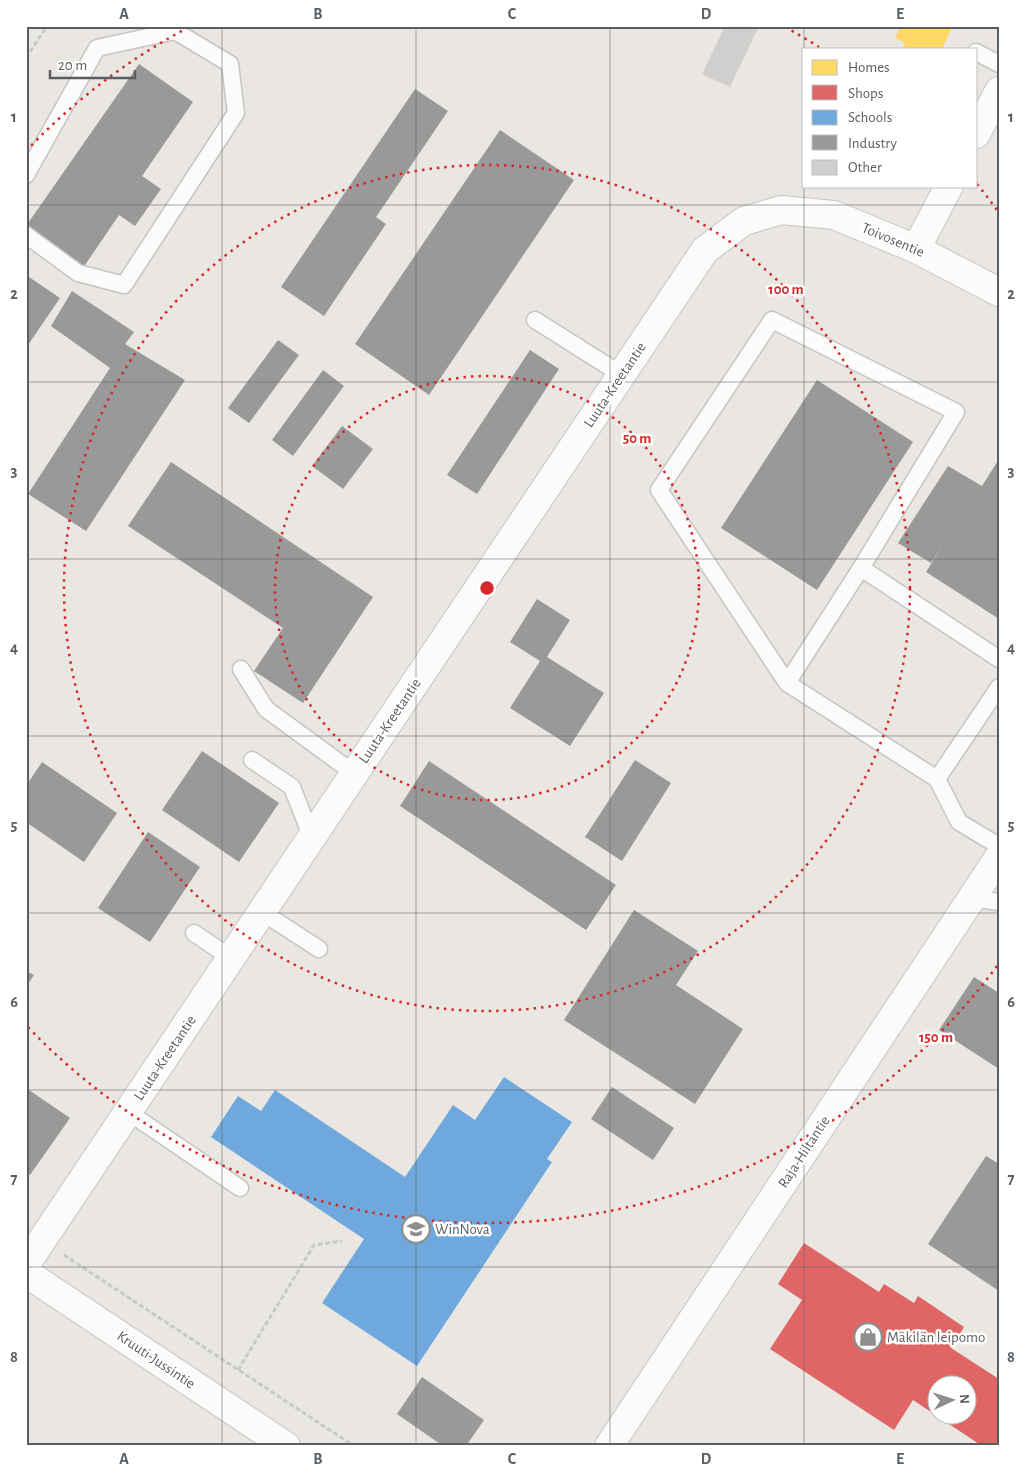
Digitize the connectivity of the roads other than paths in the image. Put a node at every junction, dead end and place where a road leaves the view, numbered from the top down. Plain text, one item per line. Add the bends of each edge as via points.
1 (978, 53) edge
2 (999, 64) edge
3 (999, 91) edge
4 (978, 130) edge
5 (26, 175) edge
6 (948, 188) edge
7 (781, 210) joint
8 (26, 235) edge
9 (916, 249) junction
10 (999, 292) edge
11 (534, 320) dead end
12 (622, 375) junction
13 (861, 568) junction
14 (999, 659) edge
15 (241, 669) dead end
16 (787, 683) junction
17 (999, 687) edge
18 (252, 760) dead end
19 (355, 774) junction
20 (936, 779) junction
21 (312, 838) junction
22 (999, 846) edge
23 (999, 857) edge
24 (972, 898) junction
25 (999, 902) edge
26 (262, 912) junction
27 (194, 933) dead end
28 (319, 949) dead end
29 (232, 958) junction
30 (128, 1112) junction
31 (240, 1188) dead end
32 (26, 1264) edge
33 (26, 1273) edge
34 (286, 1446) edge
35 (609, 1446) edge

1 - 2 lane
3 - 4 street
5 - 8 lane via 97,48 175,31 230,64 236,113 124,285 78,273
6 - 9 street
7 - 9 street, Toivosentie via 834,215
7 - 12 street, Luuta-Kreetantie via 744,221 705,250
9 - 10 street, Toivosentie
11 - 12 lane
12 - 19 street, Luuta-Kreetantie
13 - 14 lane
13 - 16 lane
13 - 16 lane via 956,412 772,320 659,490
15 - 19 lane via 266,709
16 - 20 lane
17 - 20 lane
18 - 21 lane via 292,787
19 - 21 street, Luuta-Kreetantie
20 - 22 lane via 959,822
21 - 26 street, Luuta-Kreetantie
23 - 24 street, Raja-Hiltantie
24 - 25 lane
24 - 35 street, Raja-Hiltantie
26 - 28 lane
26 - 29 street, Luuta-Kreetantie
27 - 29 lane
29 - 30 street, Luuta-Kreetantie
30 - 31 lane
30 - 32 street, Luuta-Kreetantie
33 - 34 street, Kruuti-Jussintie

